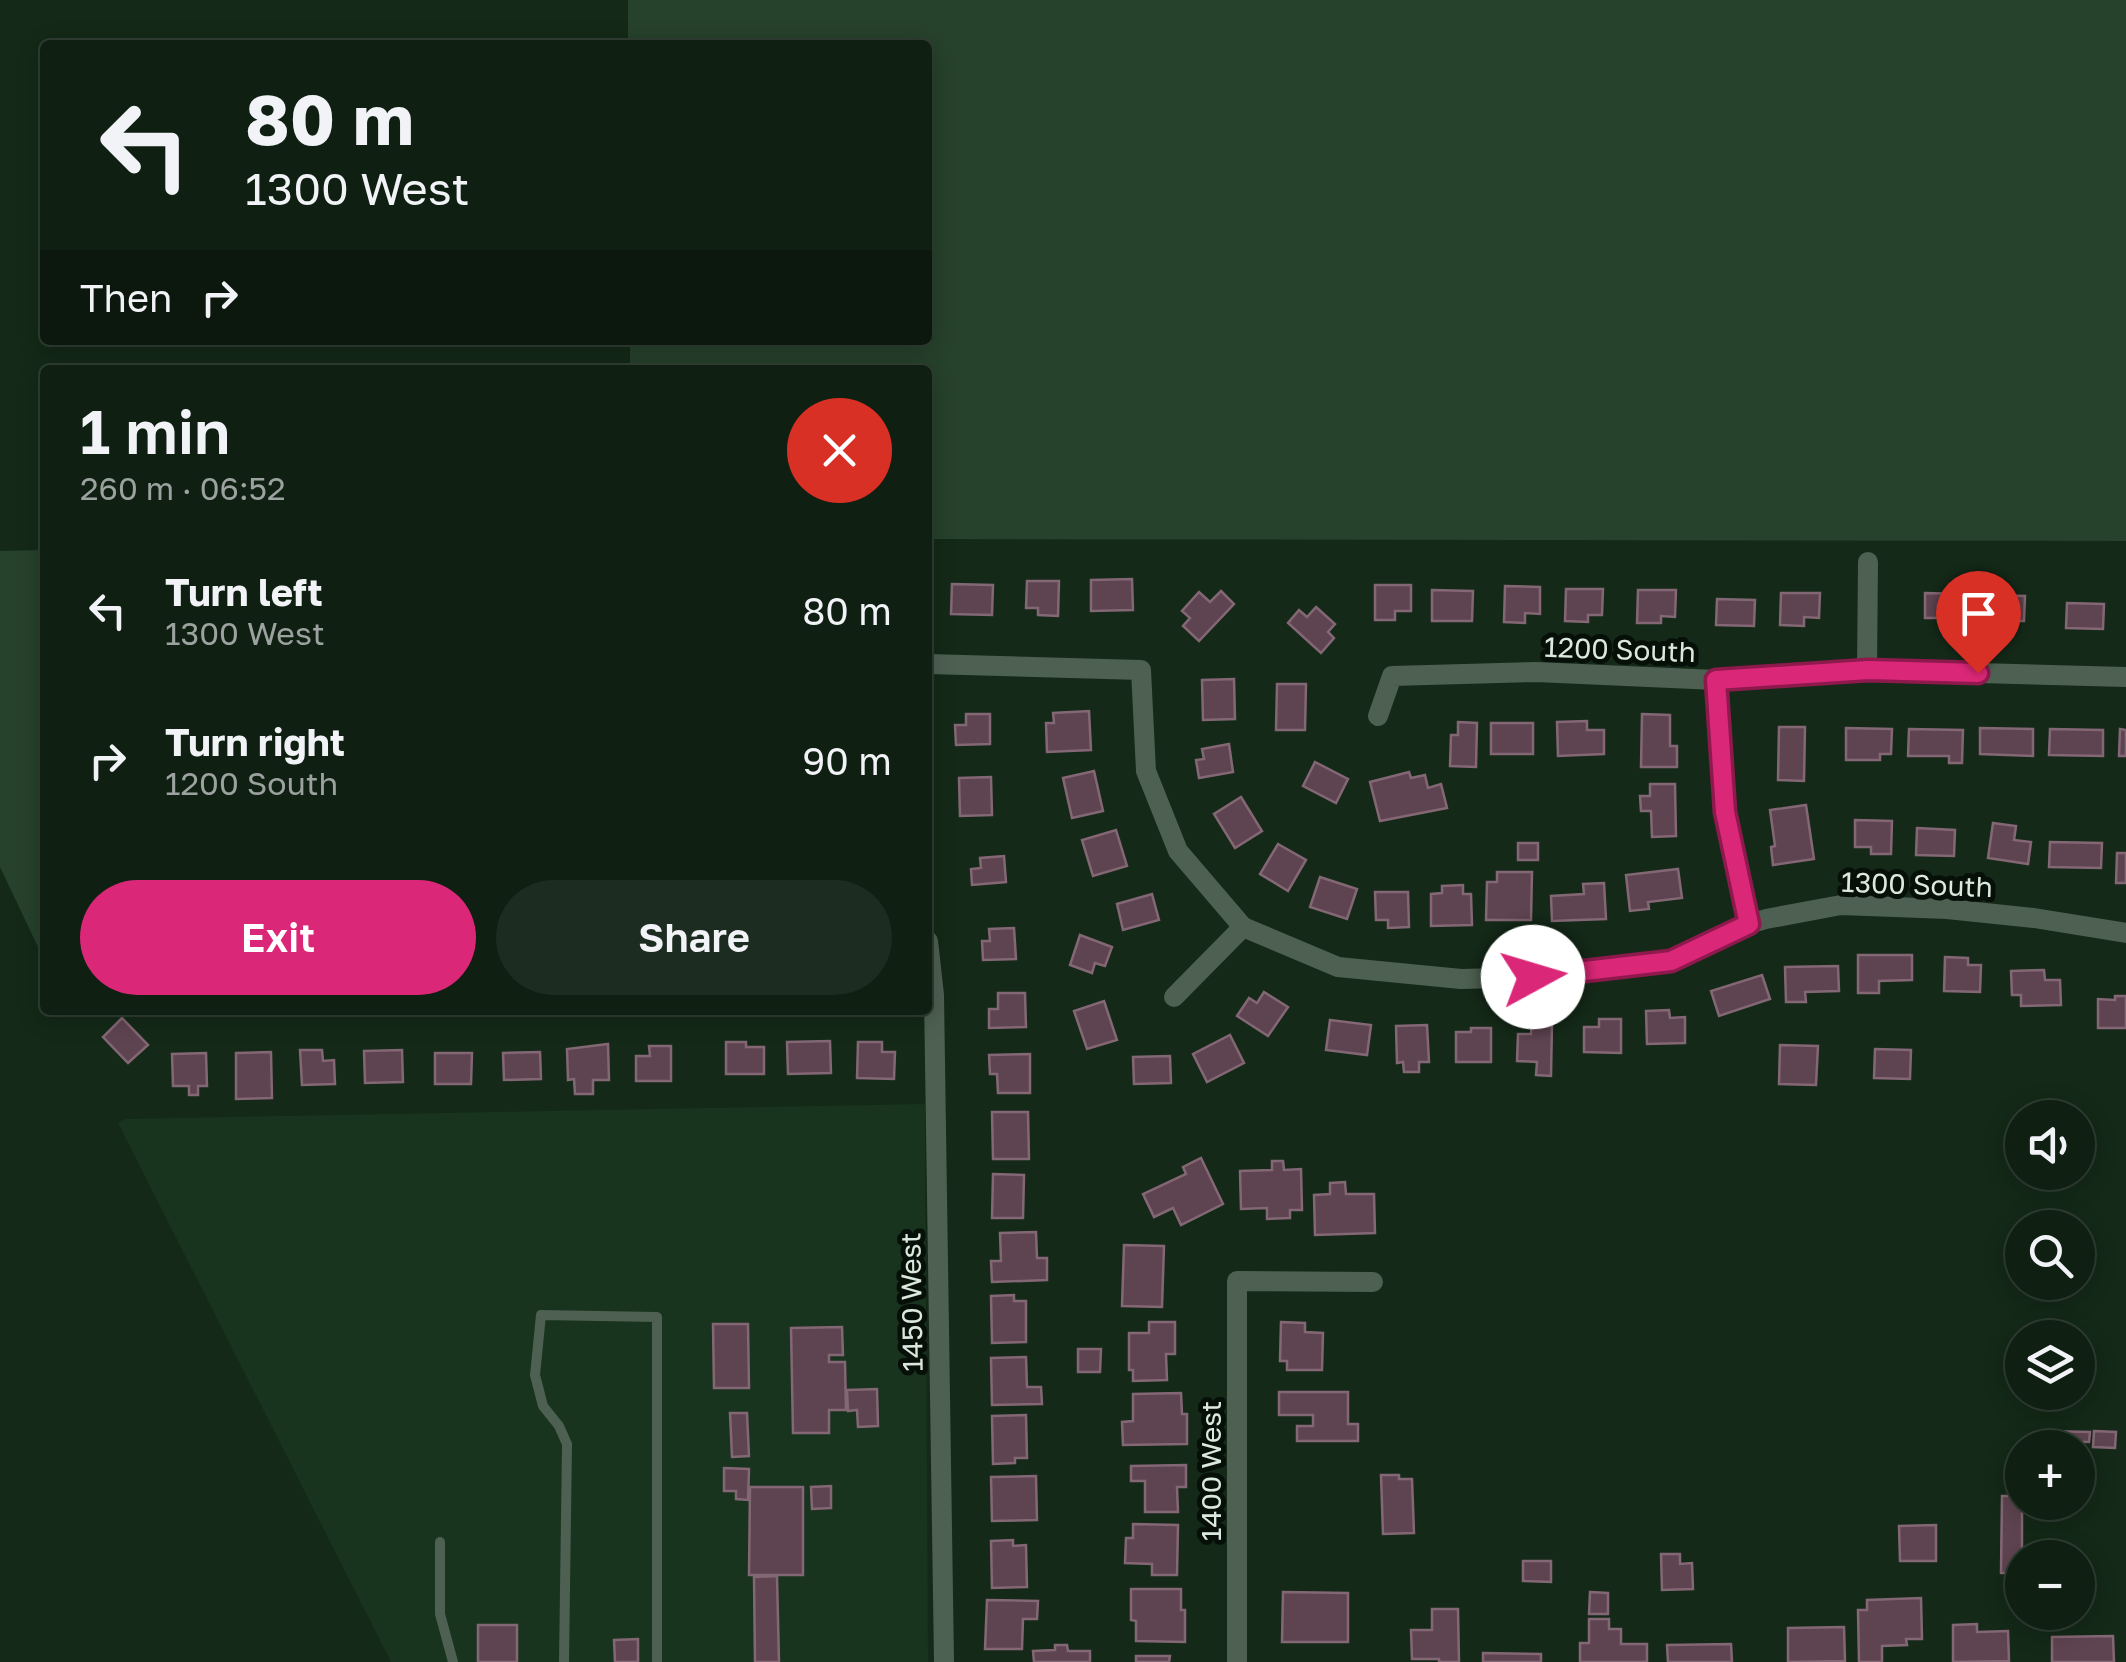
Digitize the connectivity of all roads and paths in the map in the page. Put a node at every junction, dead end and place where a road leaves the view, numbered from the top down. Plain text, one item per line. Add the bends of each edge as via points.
1 (1868, 562) dead end
2 (932, 664) edge
3 (1868, 670) junction
4 (2126, 677) edge
5 (1716, 680) junction
6 (1378, 716) dead end
7 (1749, 924) junction
8 (1243, 927) junction
9 (2126, 933) edge
10 (1174, 997) dead end
11 (931, 1015) edge
12 (1374, 1282) dead end
13 (440, 1542) dead end
14 (453, 1662) edge
15 (564, 1662) edge
16 (657, 1662) edge
17 (944, 1662) edge
18 (1237, 1662) edge

1 - 3 street
2 - 8 street via 1141,670 1146,772 1178,851
3 - 4 street, 1200 South
3 - 5 street, 1200 South
5 - 6 street, 1200 South via 1536,672 1392,676
5 - 7 street via 1725,812
7 - 8 street, 1300 South via 1671,961 1462,978 1338,967
7 - 9 street, 1300 South via 1841,905 1946,909
8 - 10 street
11 - 17 street, 1450 West
12 - 18 street, 1400 West via 1237,1281
13 - 14 lane via 440,1614
15 - 16 lane via 567,1444 543,1406 534,1375 541,1315 656,1316

